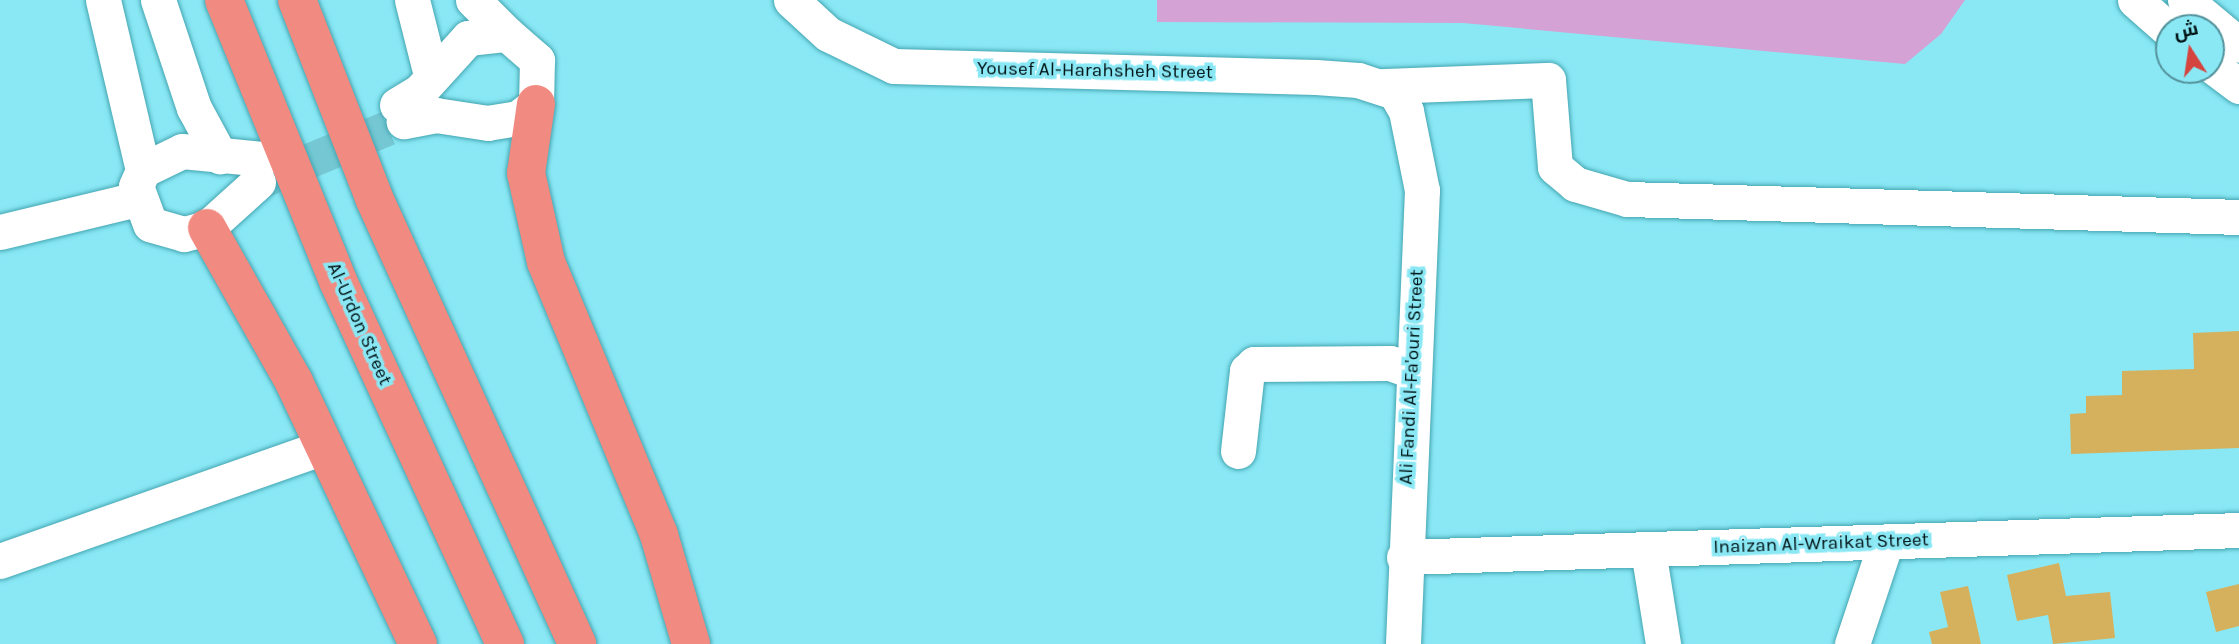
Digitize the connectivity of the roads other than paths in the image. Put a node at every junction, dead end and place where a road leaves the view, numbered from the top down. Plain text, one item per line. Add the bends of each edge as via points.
1 (103, 0) edge
2 (158, 0) edge
3 (224, 0) edge
4 (297, 0) edge
5 (412, 0) edge
6 (473, 0) edge
7 (791, 0) edge
8 (2135, 0) edge
9 (2185, 0) edge
10 (2155, 18) edge
11 (507, 34) junction
12 (2229, 42) edge
13 (431, 75) junction
14 (2239, 86) edge
15 (1394, 98) junction
16 (536, 104) junction
17 (220, 156) junction
18 (140, 184) junction
19 (2239, 217) edge
20 (207, 228) junction
21 (0, 232) edge
22 (1412, 371) junction
23 (321, 448) junction
24 (1238, 451) dead end
25 (2239, 530) edge
26 (1886, 542) junction
27 (1648, 551) junction
28 (1404, 557) junction
29 (0, 561) edge
30 (418, 644) edge
31 (505, 644) edge
32 (577, 644) edge
33 (691, 644) edge
34 (1403, 644) edge
35 (1663, 644) edge
36 (1852, 644) edge

1 - 18 street
2 - 17 street via 194,108
3 - 31 highway, Al-Urdon Street via 338,281
4 - 32 highway via 374,198
5 - 13 street
6 - 11 street
7 - 15 street, Yousef Al-Harahsheh Street via 828,34 894,66 1136,69
8 - 10 street
9 - 12 street
11 - 13 street via 468,38
11 - 16 street via 537,60
12 - 14 street
13 - 16 street via 400,113 488,123 518,118
15 - 19 street, Yousef Al-Harahsheh Street via 1548,80 1555,167 1575,184 1627,199
15 - 22 street, Ali Fandi Al-Fa'ouri Street via 1422,190
16 - 33 highway via 526,173 546,262 659,536
17 - 18 street via 182,151
17 - 20 street via 260,171
18 - 20 street via 150,224 166,234
18 - 21 street
20 - 23 highway via 294,382
22 - 24 street via 1390,363 1254,364 1247,371
22 - 28 street, Ali Fandi Al-Fa'ouri Street
23 - 29 street
23 - 30 highway
25 - 26 street, Inaizan Al-Wraikat Street
26 - 27 street, Inaizan Al-Wraikat Street
26 - 36 street
27 - 28 street, Inaizan Al-Wraikat Street
27 - 35 street
28 - 34 street, Ali Fandi Al-Fa'ouri Street

